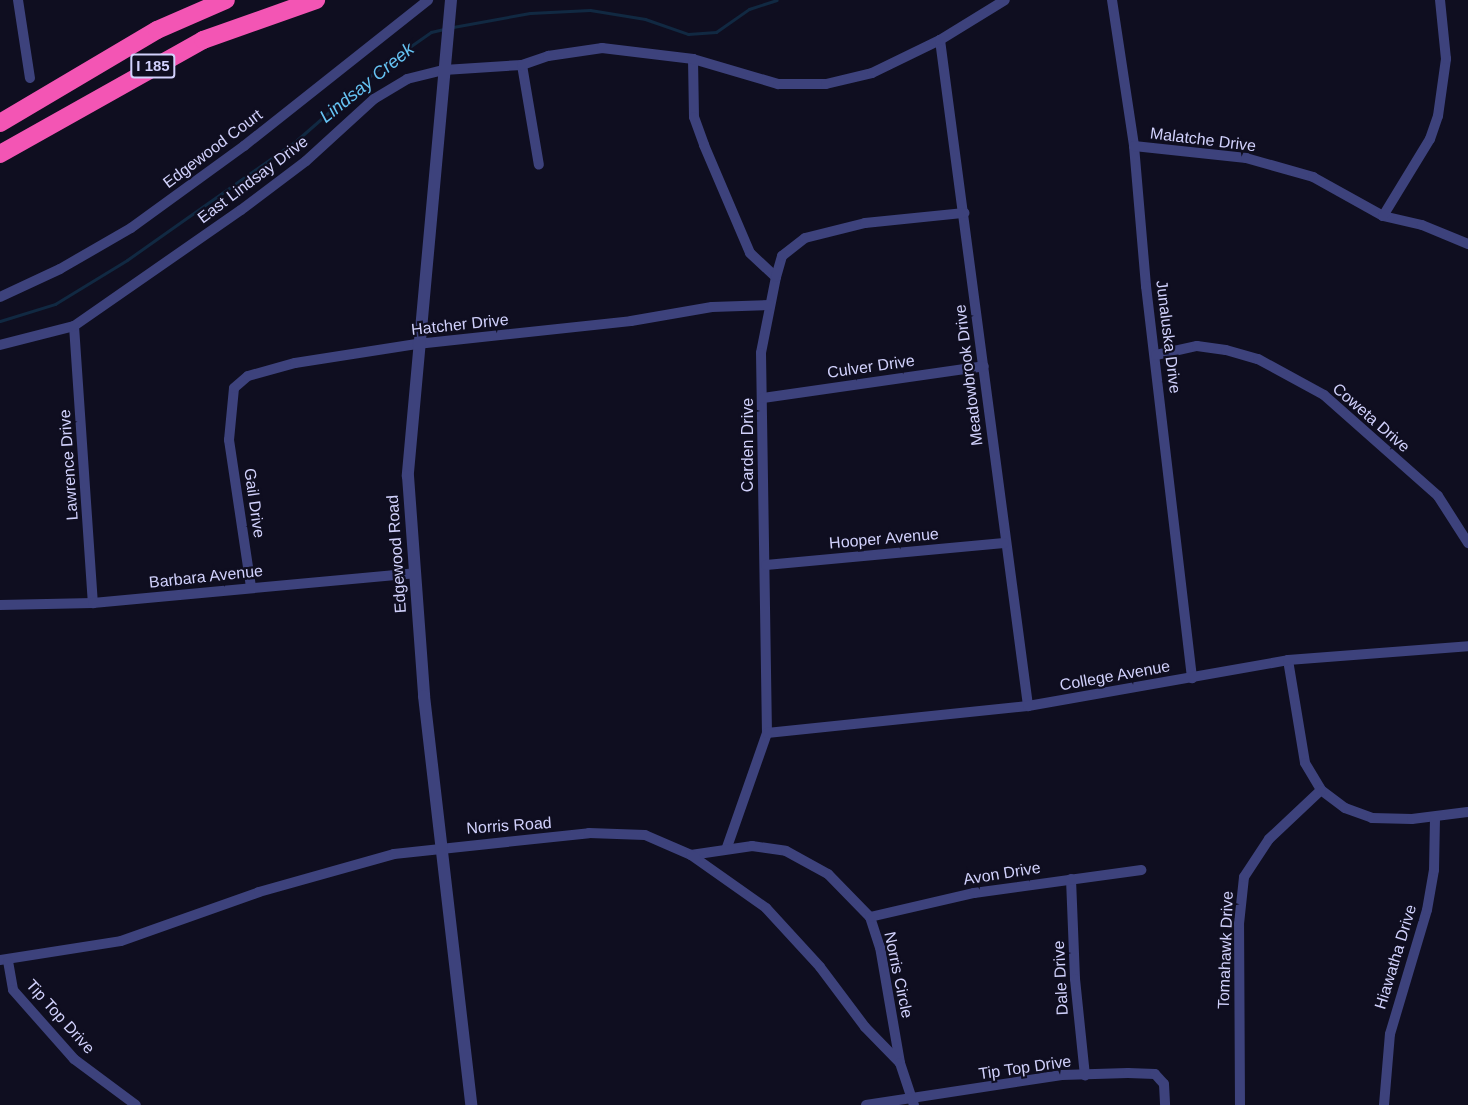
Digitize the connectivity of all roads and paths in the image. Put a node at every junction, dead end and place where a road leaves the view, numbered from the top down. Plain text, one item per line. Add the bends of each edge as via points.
1 (18, 0) edge
2 (226, 0) edge
3 (316, 0) edge
4 (428, 0) edge
5 (451, 0) edge
6 (1005, 0) edge
7 (1112, 0) edge
8 (1440, 0) edge
9 (940, 40) junction
10 (693, 59) junction
11 (522, 65) junction
12 (444, 70) junction
13 (30, 78) dead end
14 (0, 123) edge
15 (1134, 146) junction
16 (0, 154) edge
17 (539, 165) dead end
18 (964, 213) junction
19 (1383, 216) junction
20 (1468, 244) edge
21 (776, 277) junction
22 (0, 297) edge
23 (769, 305) junction
24 (74, 326) junction
25 (417, 344) junction
26 (0, 345) edge
27 (1156, 355) junction
28 (984, 366) junction
29 (763, 398) junction
30 (232, 460) joint
31 (1004, 543) junction
32 (1468, 543) edge
33 (766, 565) junction
34 (415, 573) junction
35 (251, 587) junction
36 (93, 603) junction
37 (0, 605) edge
38 (1468, 646) edge
39 (1288, 660) junction
40 (1192, 678) junction
41 (1028, 706) junction
42 (767, 733) junction
43 (1321, 790) junction
44 (1468, 812) edge
45 (1435, 817) junction
46 (442, 846) junction
47 (727, 847) junction
48 (691, 855) junction
49 (1141, 870) dead end
50 (1071, 879) junction
51 (870, 917) junction
52 (4, 960) edge
53 (900, 1063) junction
54 (1084, 1075) junction
55 (914, 1102) edge
56 (136, 1105) edge
57 (471, 1105) edge
58 (866, 1105) edge
59 (1165, 1105) edge
60 (1240, 1105) edge
61 (1384, 1105) edge

1 - 13 street
2 - 14 highway, I 185 via 157,30
3 - 16 highway, I 185 via 203,40
4 - 22 street, Edgewood Court via 244,146 131,228 60,270
5 - 12 street, Edgewood Road
6 - 9 street, East Lindsay Drive
7 - 15 street, Junaluska Drive
8 - 19 street via 1446,59 1438,116 1430,139
9 - 10 street, East Lindsay Drive via 872,73 826,84 778,84
9 - 18 street, Meadowbrook Drive
10 - 11 street, East Lindsay Drive via 602,48 548,56
10 - 21 street via 694,117 704,144 750,253
11 - 12 street, East Lindsay Drive
11 - 17 street
12 - 24 street, East Lindsay Drive via 408,79 374,99 297,168
12 - 25 street, Edgewood Road
15 - 19 street, Malatche Drive via 1246,158 1313,177
15 - 27 street, Junaluska Drive
18 - 21 street via 865,223 805,238 782,256
18 - 28 street, Meadowbrook Drive
19 - 20 street, Malatche Drive via 1422,225
21 - 23 street, Carden Drive
23 - 25 street, Hatcher Drive via 712,307 631,321
23 - 29 street, Carden Drive via 761,353
24 - 26 street, East Lindsay Drive
24 - 36 street, Lawrence Drive
25 - 30 street, Hatcher Drive via 295,363 248,376 234,388 230,407
25 - 34 street, Edgewood Road via 408,476
27 - 32 street, Coweta Drive via 1197,346 1226,350 1258,359 1323,395 1438,496
27 - 40 street, Junaluska Drive
28 - 29 street, Culver Drive
28 - 31 street, Meadowbrook Drive
29 - 33 street, Carden Drive
30 - 35 street, Gail Drive
31 - 33 street, Hooper Avenue
31 - 41 street, Meadowbrook Drive
33 - 42 street, Carden Drive via 763,598
34 - 35 street, Barbara Avenue
34 - 46 street, Edgewood Road
35 - 36 street, Barbara Avenue
36 - 37 street, Barbara Avenue
38 - 39 street, College Avenue
39 - 40 street, College Avenue
39 - 43 street via 1305,763
40 - 41 street, College Avenue
41 - 42 street, College Avenue
42 - 47 street, Carden Drive
43 - 45 street via 1345,808 1372,818
43 - 60 street, Tomahawk Drive via 1269,840 1245,877 1239,924
44 - 45 street
45 - 61 street, Hiawatha Drive via 1434,870 1427,910 1390,1034
46 - 48 street, Norris Road via 516,844 589,833 645,835
46 - 52 street, Norris Road via 394,854 259,892 121,940
46 - 57 street, Edgewood Road
47 - 48 street, Norris Circle
47 - 51 street, Norris Circle via 786,851 828,874
48 - 53 street, Norris Road via 766,908 820,967 865,1028
49 - 50 street, Avon Drive
50 - 51 street, Avon Drive via 974,893
50 - 54 street, Dale Drive
51 - 53 street, Norris Circle via 880,947
52 - 56 street, Tip Top Drive via 13,990 74,1059
53 - 55 street, Norris Road
54 - 55 street, Tip Top Drive
54 - 59 street, Tip Top Drive via 1155,1074 1164,1084
55 - 58 street, Tip Top Drive

